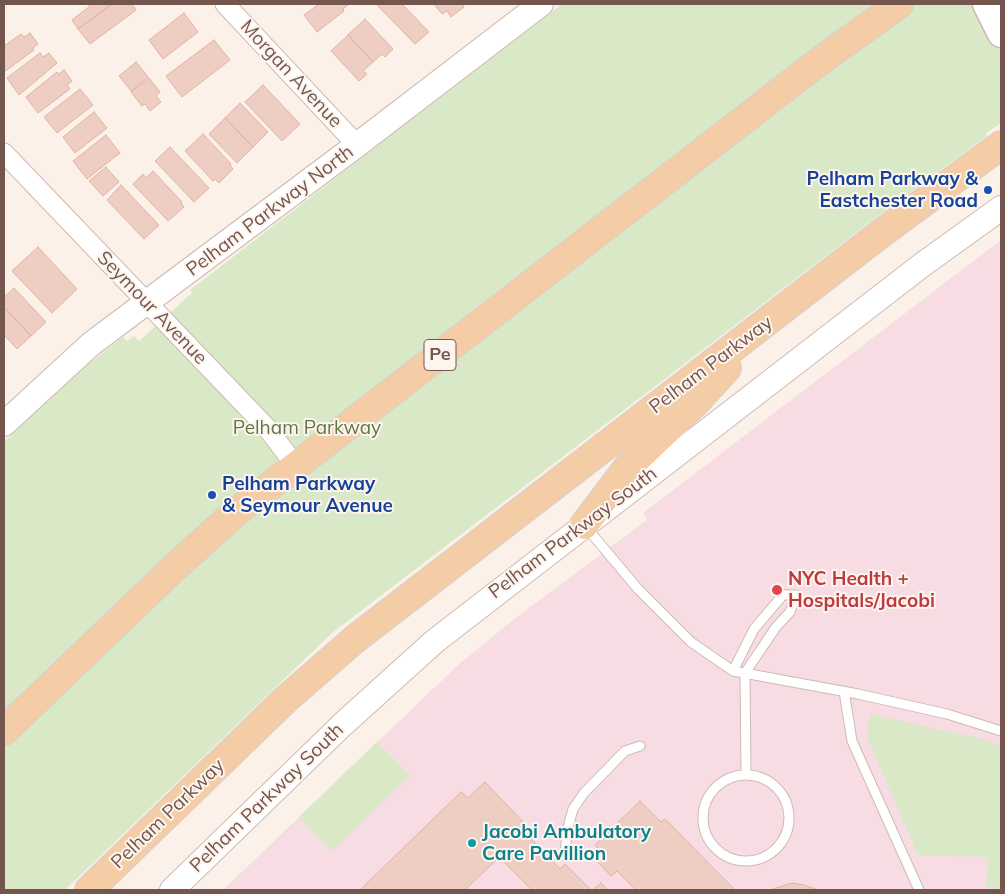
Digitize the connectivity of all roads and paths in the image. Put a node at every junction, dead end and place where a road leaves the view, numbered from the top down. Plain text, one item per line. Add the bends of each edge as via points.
1 (225, 4) edge
2 (540, 4) edge
3 (899, 4) edge
4 (986, 4) edge
5 (1001, 34) edge
6 (357, 145) junction
7 (1001, 145) edge
8 (4, 154) edge
9 (1001, 208) edge
10 (147, 303) junction
11 (770, 321) junction
12 (4, 424) edge
13 (296, 466) junction
14 (584, 525) junction
15 (733, 671) junction
16 (745, 674) junction
17 (844, 691) junction
18 (4, 731) edge
19 (1001, 731) edge
20 (640, 746) dead end
21 (746, 774) junction
22 (565, 856) dead end
23 (89, 890) edge
24 (172, 890) edge
25 (919, 890) edge

1 - 6 street, Morgan Avenue
2 - 6 street, Pelham Parkway North
3 - 13 main road, Pe via 816,64
4 - 5 main road
6 - 10 street, Pelham Parkway North
7 - 11 main road, Pelham Parkway
8 - 10 street, Seymour Avenue
9 - 14 street, Pelham Parkway South
10 - 12 street, Pelham Parkway North via 91,344
10 - 13 street, Seymour Avenue via 267,428
11 - 14 main road via 694,404 627,468
11 - 23 main road, Pelham Parkway via 666,398 313,674
13 - 18 main road, Pe via 192,550
14 - 15 lane via 621,570 685,636
14 - 24 street, Pelham Parkway South via 393,677
15 - 16 lane
15 - 16 lane via 754,629 783,595 796,595 790,612 776,627
16 - 17 lane
16 - 21 lane
17 - 19 lane via 947,714
17 - 25 lane via 852,741
20 - 22 lane via 625,751 584,793 567,830
21 - 21 lane via 761,777 774,785 784,797 788,819 783,840 773,851 760,859 745,861 731,859 710,843 702,817 711,792 721,782

